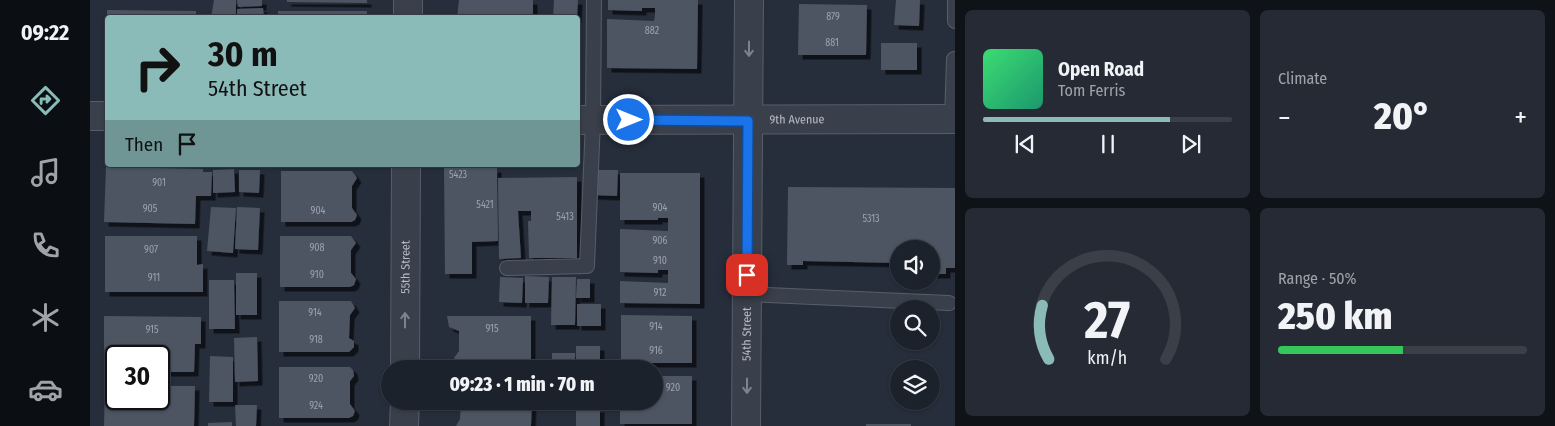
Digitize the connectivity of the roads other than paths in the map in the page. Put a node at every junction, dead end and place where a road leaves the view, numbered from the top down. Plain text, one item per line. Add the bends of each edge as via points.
1 (408, 0) edge
2 (594, 0) edge
3 (749, 0) edge
4 (955, 0) edge
5 (408, 15) edge
6 (954, 21) edge
7 (954, 59) dead end
8 (90, 116) edge
9 (105, 116) edge
10 (953, 119) edge
11 (585, 120) edge
12 (748, 121) junction
13 (406, 167) edge
14 (507, 268) dead end
15 (747, 294) junction
16 (949, 303) dead end
17 (405, 360) edge
18 (405, 410) edge
19 (404, 426) edge
20 (746, 426) edge

1 - 5 street
2 - 11 lane
3 -> 12 street, 54th Street
4 - 6 lane
7 - 10 lane
8 - 9 street
10 - 12 street, 9th Avenue
11 - 12 street, 9th Avenue
11 - 14 lane via 586,266
12 - 15 street, 54th Street
17 -> 13 street, 55th Street
15 - 16 lane
15 -> 20 street, 54th Street
18 - 19 street

